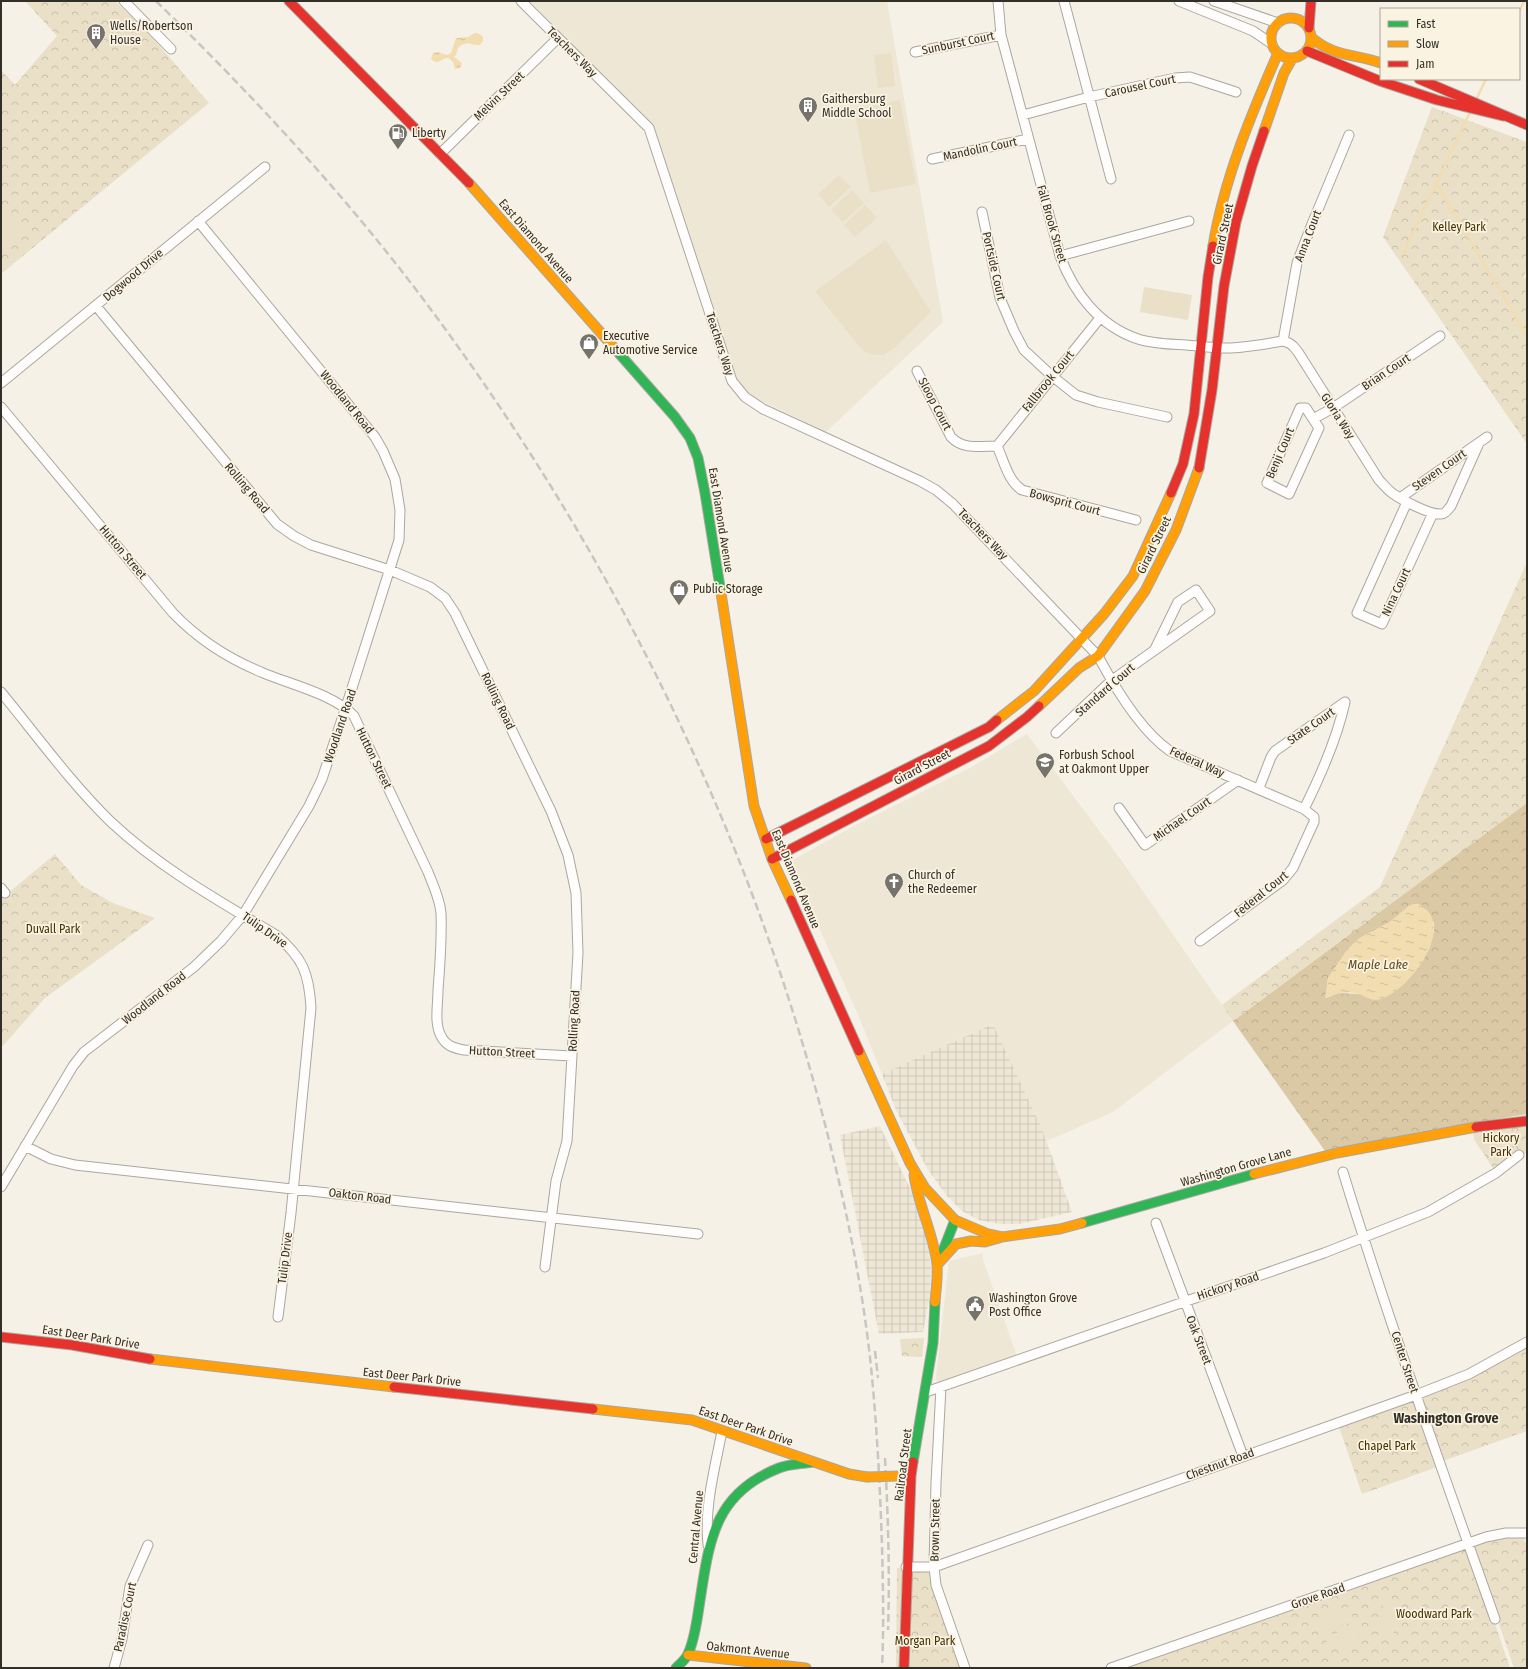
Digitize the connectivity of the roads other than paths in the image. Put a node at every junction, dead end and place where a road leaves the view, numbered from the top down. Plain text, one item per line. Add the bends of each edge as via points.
1 (124, 1) edge
2 (289, 1) edge
3 (521, 1) edge
4 (998, 1) edge
5 (1064, 1) edge
6 (1179, 1) edge
7 (1214, 1) edge
8 (1306, 5) edge
9 (1290, 18) junction
10 (1278, 23) junction
11 (1309, 28) junction
12 (1001, 35) junction
13 (558, 38) junction
14 (1312, 38) junction
15 (1272, 44) junction
16 (171, 49) dead end
17 (1307, 51) junction
18 (915, 52) dead end
19 (1278, 53) junction
20 (1292, 59) junction
21 (1380, 63) edge
22 (1421, 80) edge
23 (1236, 92) dead end
24 (1089, 97) junction
25 (1468, 103) junction
26 (1023, 115) junction
27 (1527, 125) edge
28 (1349, 135) dead end
29 (1028, 139) junction
30 (440, 154) junction
31 (932, 159) dead end
32 (265, 167) dead end
33 (1111, 179) dead end
34 (982, 212) dead end
35 (198, 221) junction
36 (1189, 221) dead end
37 (1060, 256) junction
38 (96, 306) junction
39 (1100, 318) junction
40 (1440, 336) dead end
41 (1283, 342) junction
42 (1200, 346) junction
43 (1217, 348) junction
44 (917, 371) dead end
45 (1052, 376) junction
46 (1, 383) edge
47 (1, 406) edge
48 (1333, 408) junction
49 (1167, 416) dead end
50 (1313, 419) junction
51 (1487, 437) dead end
52 (1479, 443) junction
53 (997, 446) junction
54 (1404, 500) junction
55 (1433, 513) junction
56 (1136, 520) dead end
57 (390, 570) junction
58 (1082, 639) junction
59 (1155, 649) junction
60 (1098, 656) junction
61 (1111, 681) junction
62 (1, 692) edge
63 (346, 707) junction
64 (1056, 733) dead end
65 (1238, 780) junction
66 (1259, 788) junction
67 (1119, 808) dead end
68 (1308, 811) junction
69 (766, 839) junction
70 (772, 859) junction
71 (243, 915) junction
72 (1200, 941) dead end
73 (572, 1056) junction
74 (1527, 1121) edge
75 (25, 1146) junction
76 (1519, 1155) dead end
77 (913, 1168) junction
78 (1343, 1172) dead end
79 (1, 1187) edge
80 (293, 1188) junction
81 (550, 1218) junction
82 (952, 1218) junction
83 (1156, 1223) dead end
84 (698, 1234) dead end
85 (1002, 1237) junction
86 (1362, 1237) junction
87 (936, 1261) junction
88 (545, 1267) dead end
89 (1185, 1301) junction
90 (278, 1317) dead end
91 (1, 1337) edge
92 (1527, 1342) edge
93 (941, 1387) junction
94 (926, 1392) junction
95 (1416, 1395) junction
96 (722, 1431) junction
97 (1243, 1456) junction
98 (815, 1462) junction
99 (911, 1476) junction
100 (1527, 1534) edge
101 (1468, 1543) junction
102 (148, 1545) dead end
103 (708, 1548) junction
104 (906, 1567) junction
105 (934, 1567) junction
106 (1495, 1619) dead end
107 (688, 1655) junction
108 (114, 1668) edge
109 (676, 1668) edge
110 (806, 1668) edge
111 (904, 1668) edge
112 (965, 1668) edge
113 (1111, 1668) edge

1 - 16 street
2 - 30 street, East Diamond Avenue
3 - 13 street, Teachers Way
4 - 12 street, Fall Brook Street
5 - 24 street, Carousel Court
6 - 15 street via 1253,31
7 - 10 street
8 - 9 street
8 - 11 street
9 - 10 street
9 - 11 street via 1302,21
10 - 15 street via 1272,33
11 - 14 street
12 - 18 street, Sunburst Court
12 - 26 street, Fall Brook Street
13 - 30 street, Melvin Street
13 - 58 street, Teachers Way via 649,128 732,381 745,397 763,409 936,490 953,504
14 - 17 street
14 - 21 street via 1339,54
15 - 19 street
17 - 20 street
17 - 25 street via 1380,81 1437,100
19 - 20 street
19 - 42 street, Girard Street via 1255,107 1218,216
20 - 43 street, Girard Street via 1284,73 1236,222 1224,286
22 - 25 street
23 - 24 street, Carousel Court via 1190,77
24 - 26 street, Carousel Court
24 - 33 street, Carousel Court
25 - 27 street
26 - 29 street, Fall Brook Street
28 - 41 street, Anna Court via 1297,263
29 - 31 street, Mandolin Court
29 - 37 street, Fall Brook Street
30 - 69 street, East Diamond Avenue via 482,197 675,417 690,438 698,458 705,493 754,806
32 - 35 street, Dogwood Drive
34 - 45 street, Portside Court via 1000,298 1014,331 1024,350
35 - 38 street, Dogwood Drive
35 - 57 street, Woodland Road via 383,450 395,479 400,510 399,540
36 - 37 street
37 - 39 street, Fall Brook Street via 1078,293
38 - 46 street, Dogwood Drive
38 - 57 street, Rolling Road via 277,524 311,545
39 - 42 street, Fall Brook Street via 1139,340
39 - 45 street, Fallbrook Court
40 - 48 street, Brian Court
41 - 43 street
41 - 48 street, Gloria Way via 1293,346
42 - 43 street, Fall Brook Street
42 - 58 street, Girard Street via 1194,414 1183,464 1164,512 1133,576
43 - 60 street, Girard Street via 1207,429 1198,473 1182,516 1145,591
44 - 53 street, Sloop Court via 956,442 968,446
45 - 49 street, Portside Court via 1076,395
45 - 53 street, Fallbrook Court
47 - 63 street, Hutton Street via 173,613 193,632 238,662
48 - 50 street
48 - 54 street, Gloria Way via 1379,480 1391,493
50 - 50 street, Benji Court via 1306,408 1300,408 1267,483 1290,494 1319,428
51 - 52 street, Steven Court
52 - 54 street, Steven Court
52 - 55 street, Steven Court via 1451,506 1442,514
53 - 56 street, Bowsprit Court via 1011,478 1022,490
54 - 55 street, Gloria Way
54 - 55 street, Nina Court via 1357,613 1382,624
57 - 63 street, Woodland Road
57 - 73 street, Rolling Road via 430,587 445,598 455,613 551,811 565,848 576,901 578,953
58 - 60 street, Teachers Way
58 - 69 street, Girard Street via 1034,691 989,727
59 - 59 street, Standard Court via 1210,611 1196,590 1178,602
59 - 61 street, Standard Court
60 - 61 street, Federal Way
60 - 70 street, Girard Street via 1079,668 1027,717 989,746
61 - 64 street, Standard Court
61 - 65 street, Federal Way via 1158,742 1170,751
62 - 71 street, Tulip Drive via 74,782 111,822 163,865
63 - 71 street, Woodland Road via 322,779 309,806
63 - 73 street, Hutton Street via 354,716 436,893 441,911 437,1020 441,1036 453,1048 464,1050
65 - 66 street, Federal Way
65 - 67 street, Michael Court via 1145,845
66 - 68 street, Federal Way
66 - 68 street, State Court via 1275,752 1345,702
68 - 72 street, Federal Court via 1314,816 1314,822 1293,868 1283,880
69 - 70 street, East Diamond Avenue
70 - 77 street, East Diamond Avenue
71 - 75 street, Woodland Road via 194,967 84,1052
71 - 80 street, Tulip Drive via 276,935 290,947 303,964 310,987 311,1008
73 - 81 street, Rolling Road via 567,1141 556,1181
74 - 85 street, Washington Grove Lane via 1469,1128 1337,1153 1060,1229
75 - 79 street, Woodland Road
75 - 80 street, Oakton Road via 51,1159 75,1165
76 - 86 street, Hickory Road via 1496,1173 1428,1212
77 - 82 street, East Diamond Avenue via 924,1188
77 - 87 street via 916,1189
78 - 86 street, Center Street
80 - 81 street, Oakton Road
80 - 90 street, Tulip Drive
81 - 84 street, Oakton Road
81 - 88 street, Rolling Road
82 - 85 street, Washington Grove Lane via 988,1234
82 - 87 street, Railroad Street
83 - 89 street, Oak Street
85 - 87 street via 985,1242 956,1244
86 - 89 street, Hickory Road via 1324,1253
86 - 95 street, Center Street
87 - 94 street, Railroad Street via 933,1343
89 - 93 street, Hickory Road
89 - 97 street, Oak Street
91 - 96 street, East Deer Park Drive via 72,1345 167,1362 692,1420
92 - 95 street, Chestnut Road via 1469,1374
93 - 94 street, Hickory Road
93 - 105 street, Brown Street
94 - 99 street, Railroad Street
95 - 97 street, Chestnut Road
95 - 101 street, Center Street
96 - 98 street, East Deer Park Drive
96 - 103 street, Central Avenue via 708,1507
97 - 105 street, Chestnut Road
98 - 99 street, East Deer Park Drive, bridge via 866,1477
98 - 103 street, East Deer Park Drive via 780,1467 745,1486 728,1504 717,1522
99 - 104 street, Railroad Street
100 - 101 street, Grove Road via 1506,1533
101 - 106 street, Center Street
101 - 113 street, Grove Road
102 - 108 street, Paradise Court via 130,1586 122,1640
103 - 107 street, Central Avenue via 696,1625
104 - 105 street, Chestnut Road
104 - 111 street, Railroad Street
105 - 112 street, Brown Street via 936,1585
107 - 109 street, Central Avenue
107 - 110 street, Oakmont Avenue

